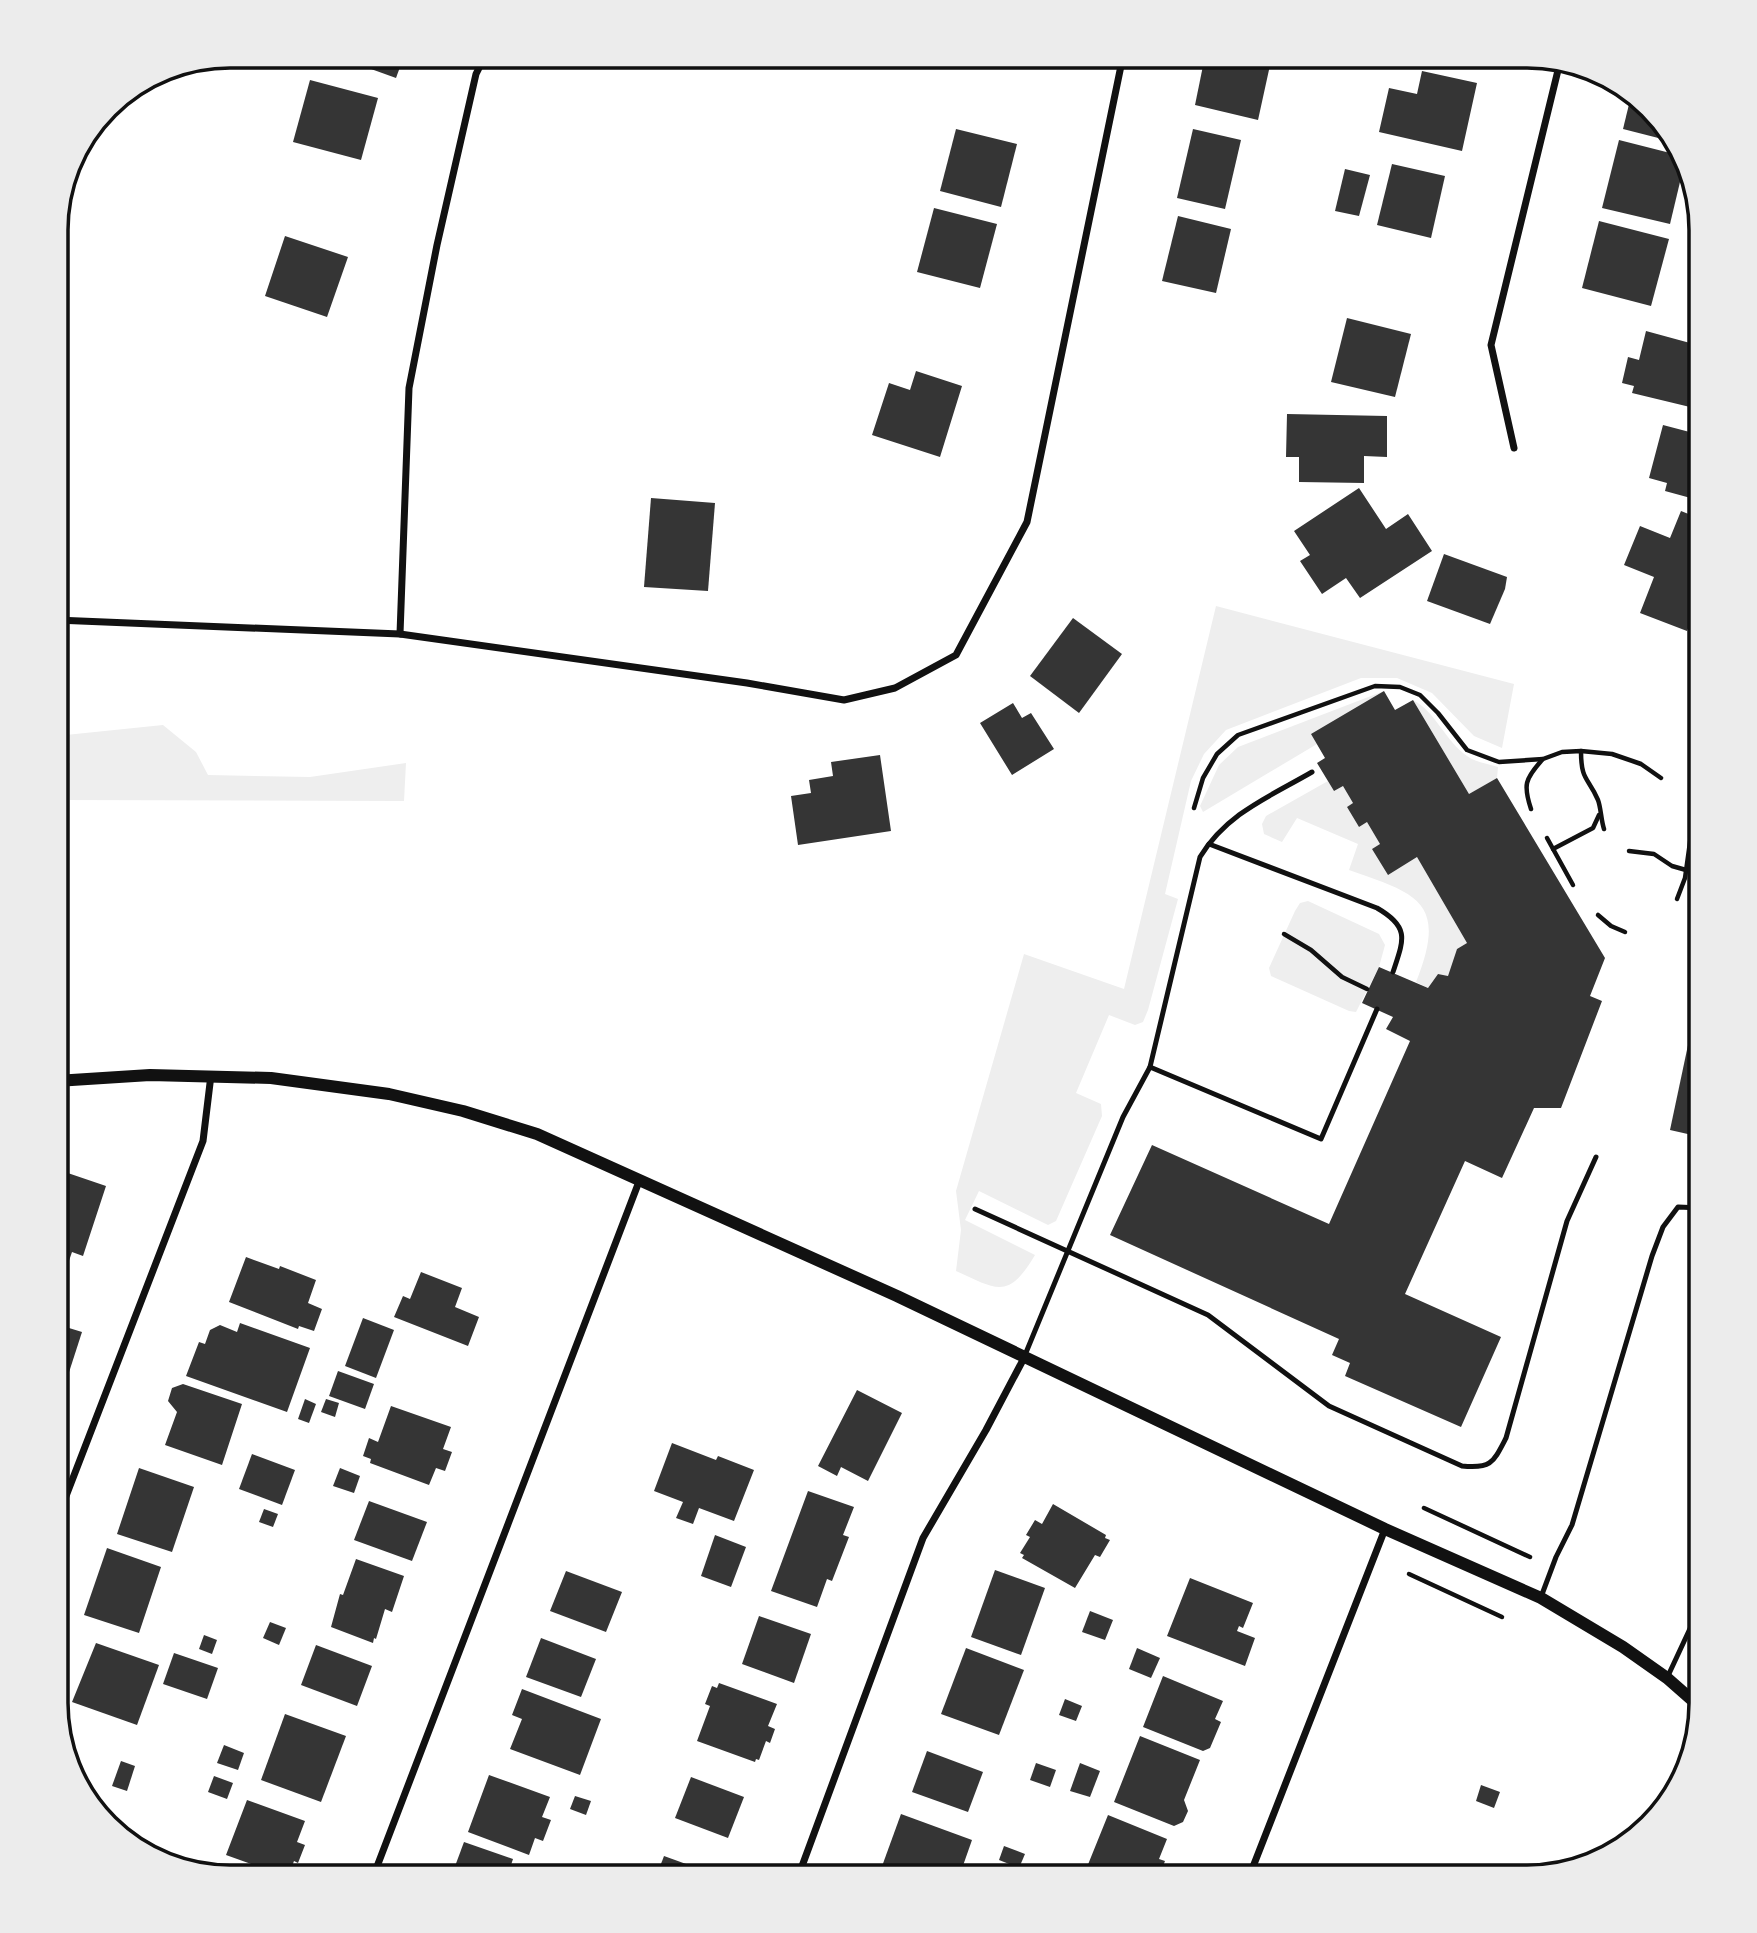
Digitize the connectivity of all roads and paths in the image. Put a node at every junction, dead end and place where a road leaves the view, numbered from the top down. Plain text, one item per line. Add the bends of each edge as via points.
1 (478, 69) edge
2 (1120, 69) edge
3 (1558, 71) edge
4 (1514, 448) dead end
5 (69, 621) edge
6 (400, 634) junction
7 (1581, 751) junction
8 (1543, 759) junction
9 (1312, 772) dead end
10 (1661, 778) dead end
11 (1194, 808) dead end
12 (1531, 809) dead end
13 (1599, 814) junction
14 (1604, 829) dead end
15 (1547, 838) dead end
16 (1209, 844) junction
17 (1553, 849) junction
18 (1689, 849) edge
19 (1629, 851) dead end
20 (1686, 870) junction
21 (1573, 885) dead end
22 (1677, 900) dead end
23 (1598, 915) dead end
24 (1625, 932) dead end
25 (1284, 934) dead end
26 (1393, 972) dead end
27 (1368, 989) dead end
28 (1377, 1009) dead end
29 (1150, 1066) junction
30 (211, 1075) junction
31 (68, 1081) edge
32 (1596, 1157) dead end
33 (640, 1178) junction
34 (1689, 1208) edge
35 (975, 1209) dead end
36 (1068, 1252) junction
37 (1024, 1358) junction
38 (68, 1491) edge
39 (1424, 1508) dead end
40 (1385, 1529) junction
41 (1530, 1557) dead end
42 (1409, 1574) dead end
43 (1541, 1598) junction
44 (1502, 1617) dead end
45 (1689, 1631) edge
46 (1667, 1678) junction
47 (1689, 1697) edge
48 (378, 1865) edge
49 (802, 1865) edge
50 (1255, 1865) edge

1 - 6 street via 409,388
2 - 6 street via 1027,522 956,655 895,688 844,699
3 - 4 street via 1491,345
5 - 6 street
7 - 8 path
7 - 10 path via 1612,754 1641,764
7 - 13 path via 1581,770 1599,802
8 - 11 path via 1500,762 1467,750 1420,695 1399,687 1375,686 1238,735 1217,754
8 - 12 path via 1527,776
9 - 16 lane via 1232,819
13 - 14 path
13 - 17 path via 1593,828
15 - 17 path
16 - 26 lane via 1393,917 1402,931
16 - 29 lane via 1200,857
17 - 21 path
18 - 20 path
19 - 20 path via 1654,853
20 - 22 path
23 - 24 path
25 - 27 path via 1342,977
28 - 29 lane via 1321,1139
29 - 36 lane via 1123,1117
30 - 31 street
30 - 33 street via 331,1085 463,1111 537,1134
30 - 38 street via 204,1141
32 - 36 lane via 1567,1221 1506,1438 1494,1461 1482,1468 1462,1466 1329,1406 1208,1315
33 - 37 street
33 - 48 street
34 - 43 lane via 1678,1208 1663,1227 1572,1525
35 - 36 lane
36 - 37 lane
37 - 40 street
37 - 49 street via 923,1538
39 - 41 path
40 - 43 street
40 - 50 street
42 - 44 path
43 - 46 street
45 - 46 lane
46 - 47 street

